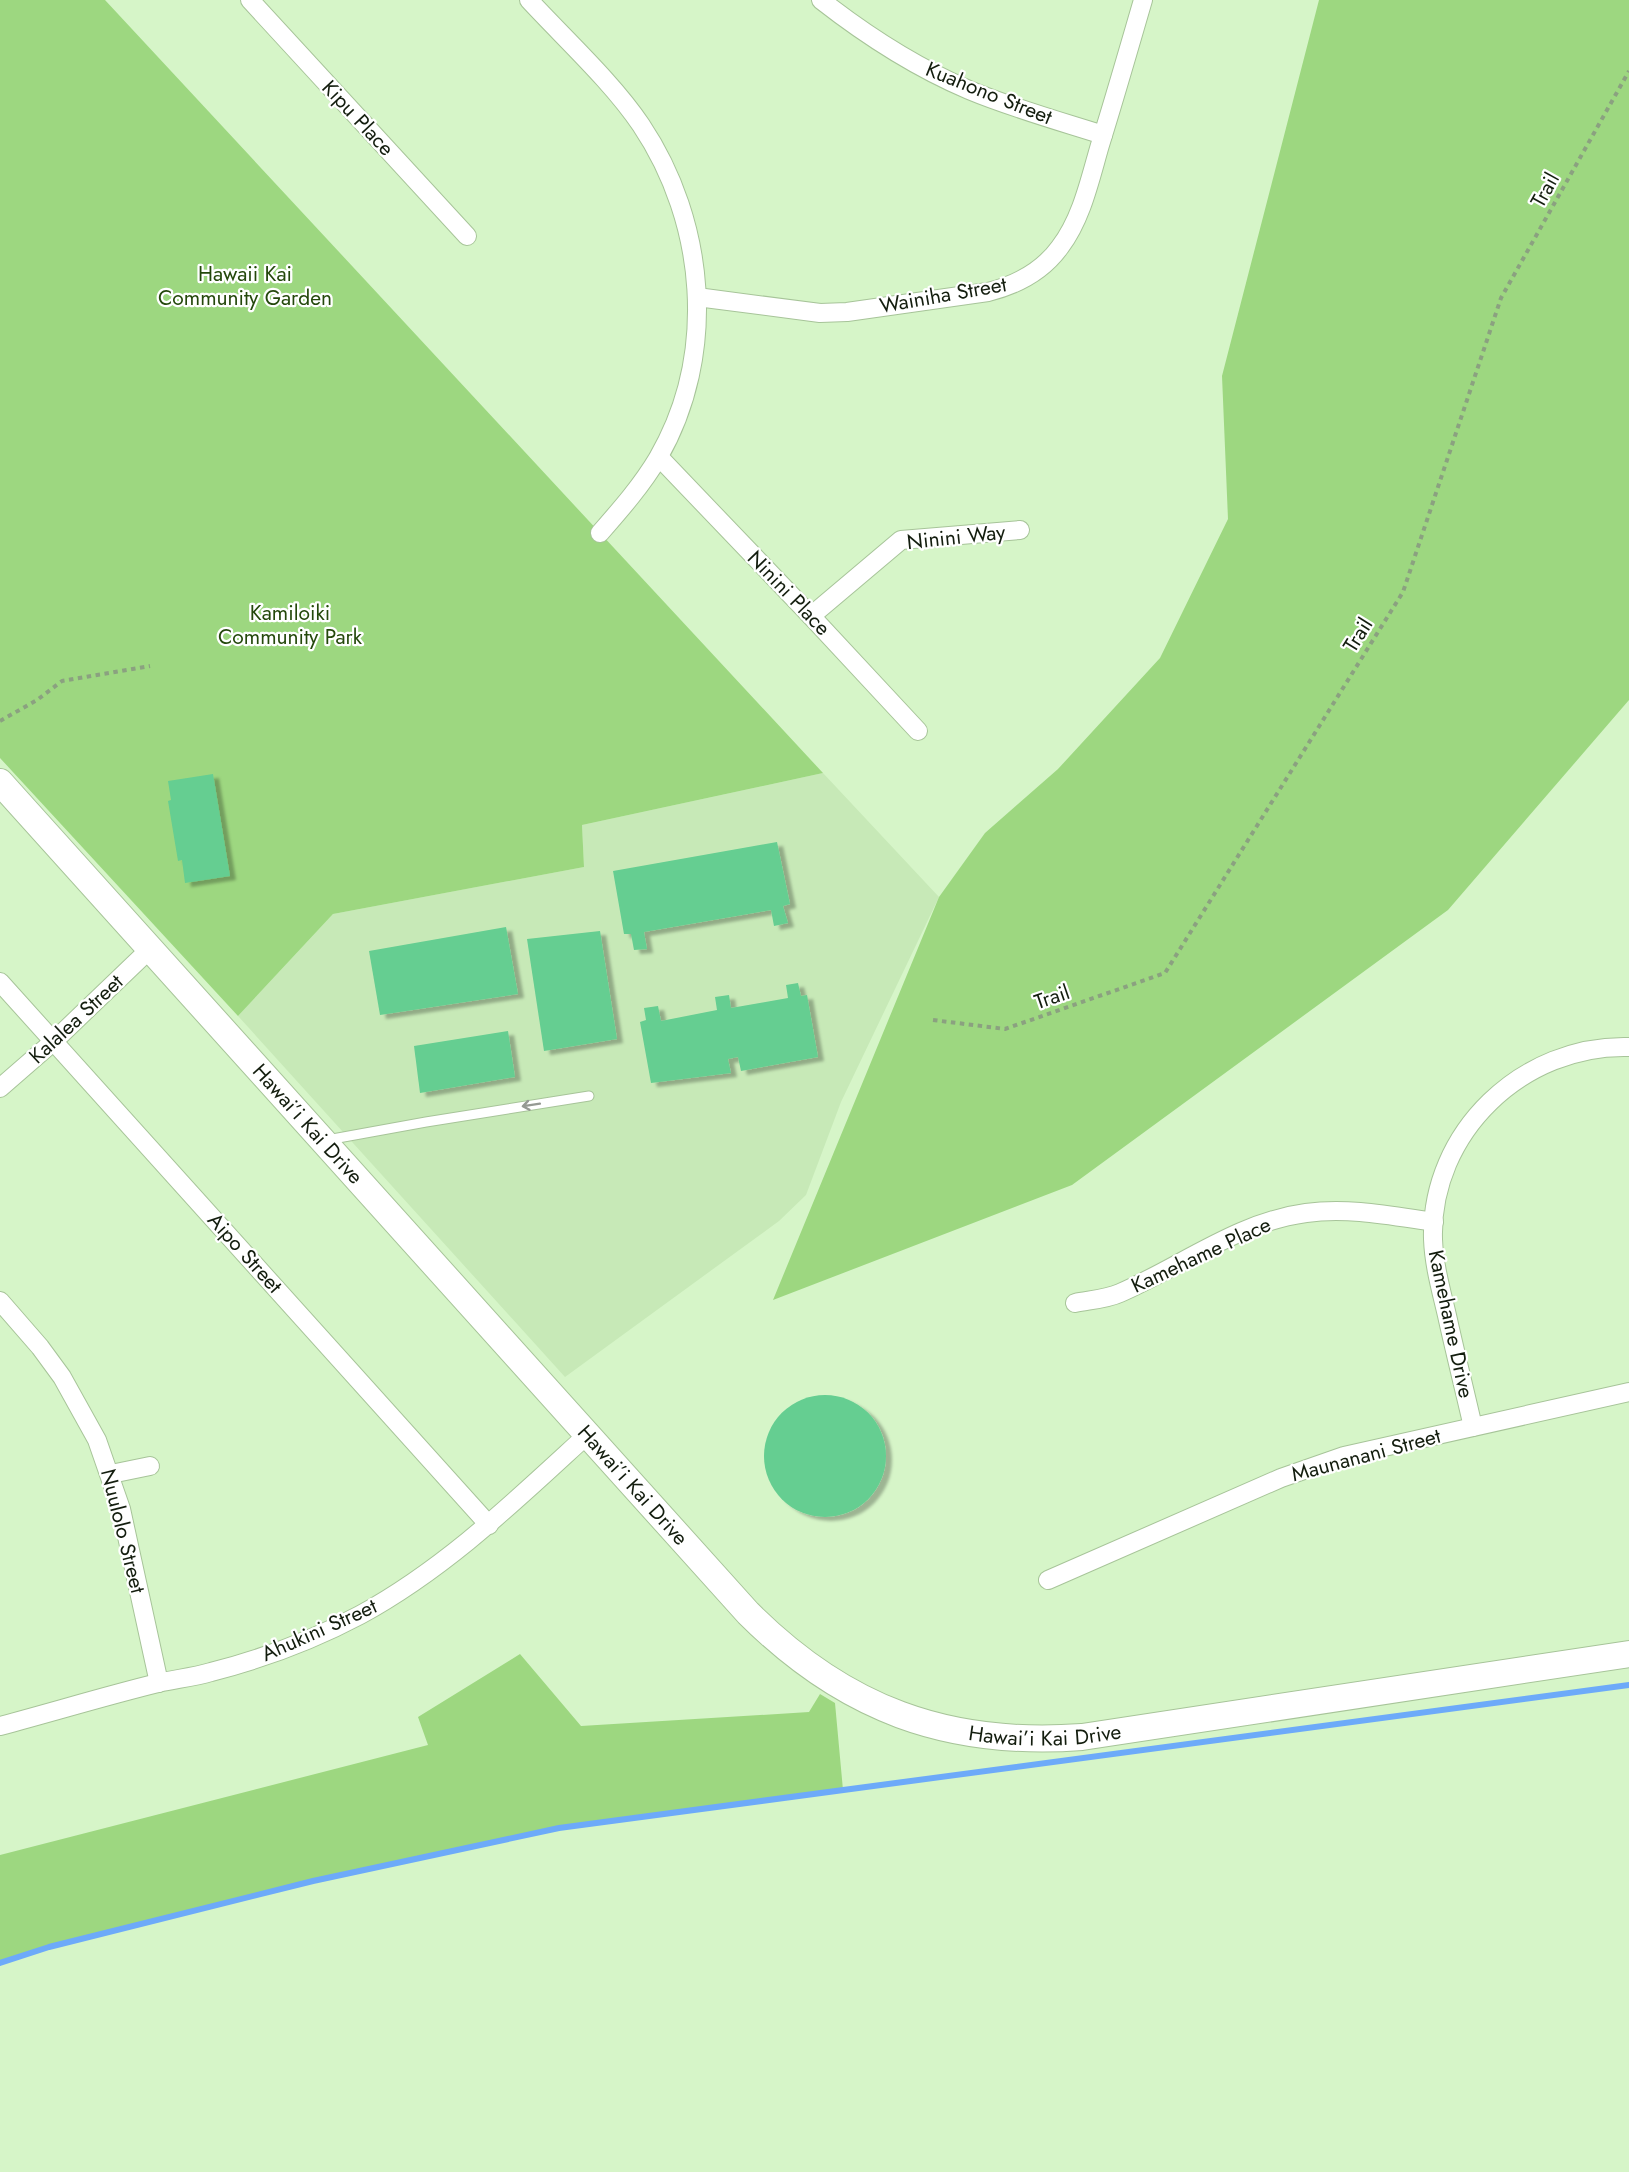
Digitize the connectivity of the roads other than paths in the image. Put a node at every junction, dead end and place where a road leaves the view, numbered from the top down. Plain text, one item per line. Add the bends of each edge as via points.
1 (250, 0) edge
2 (529, 0) edge
3 (821, 0) edge
4 (1143, 0) edge
5 (1103, 135) junction
6 (467, 236) dead end
7 (697, 297) junction
8 (659, 457) junction
9 (1020, 530) dead end
10 (600, 533) dead end
11 (811, 616) junction
12 (918, 731) dead end
13 (0, 782) edge
14 (151, 948) junction
15 (0, 982) edge
16 (54, 1041) junction
17 (1629, 1047) edge
18 (0, 1088) edge
19 (589, 1095) dead end
20 (322, 1141) junction
21 (1434, 1222) junction
22 (0, 1301) edge
23 (1076, 1303) dead end
24 (1629, 1392) edge
25 (1473, 1427) junction
26 (588, 1435) junction
27 (150, 1466) dead end
28 (111, 1474) junction
29 (489, 1525) junction
30 (1048, 1580) dead end
31 (1629, 1654) edge
32 (159, 1683) junction
33 (0, 1726) edge

1 - 6 street, Kipu Place
2 - 7 street via 624,102 655,146 686,221
3 - 5 street, Kuahono Street via 874,39 930,72 1010,105
4 - 5 street, Wainiha Street
5 - 7 street, Wainiha Street via 1089,184 1060,248 1024,279 1006,287 820,313
7 - 8 street via 688,382
8 - 10 street
8 - 11 street, Ninini Place
9 - 11 street, Ninini Way via 901,540
11 - 12 street, Ninini Place
13 - 14 main road, Hawai’i Kai Drive
14 - 16 street, Kalalea Street
14 - 20 main road, Hawai’i Kai Drive
15 - 16 street, Aipo Street
16 - 18 street, Kalalea Street
16 - 29 street, Aipo Street
17 - 21 street, Kamehame Drive via 1589,1050 1557,1058 1500,1091 1477,1115 1454,1149 1440,1188
19 -> 20 lane
20 - 26 main road, Hawai’i Kai Drive
21 - 23 street, Kamehame Place via 1343,1211 1285,1217 1248,1229 1118,1294
21 - 25 street, Kamehame Drive via 1436,1270
22 - 28 street, Nuulolo Street via 62,1377
24 - 25 street, Maunanani Street
25 - 30 street, Maunanani Street via 1312,1466
26 - 29 street, Ahukini Street
26 - 31 main road, Hawai’i Kai Drive via 748,1613 798,1660 886,1709 949,1730 1015,1739 1082,1737
27 - 28 street
28 - 32 street, Nuulolo Street
29 - 32 street, Ahukini Street via 405,1588 321,1634 261,1657
32 - 33 street, Ahukini Street

